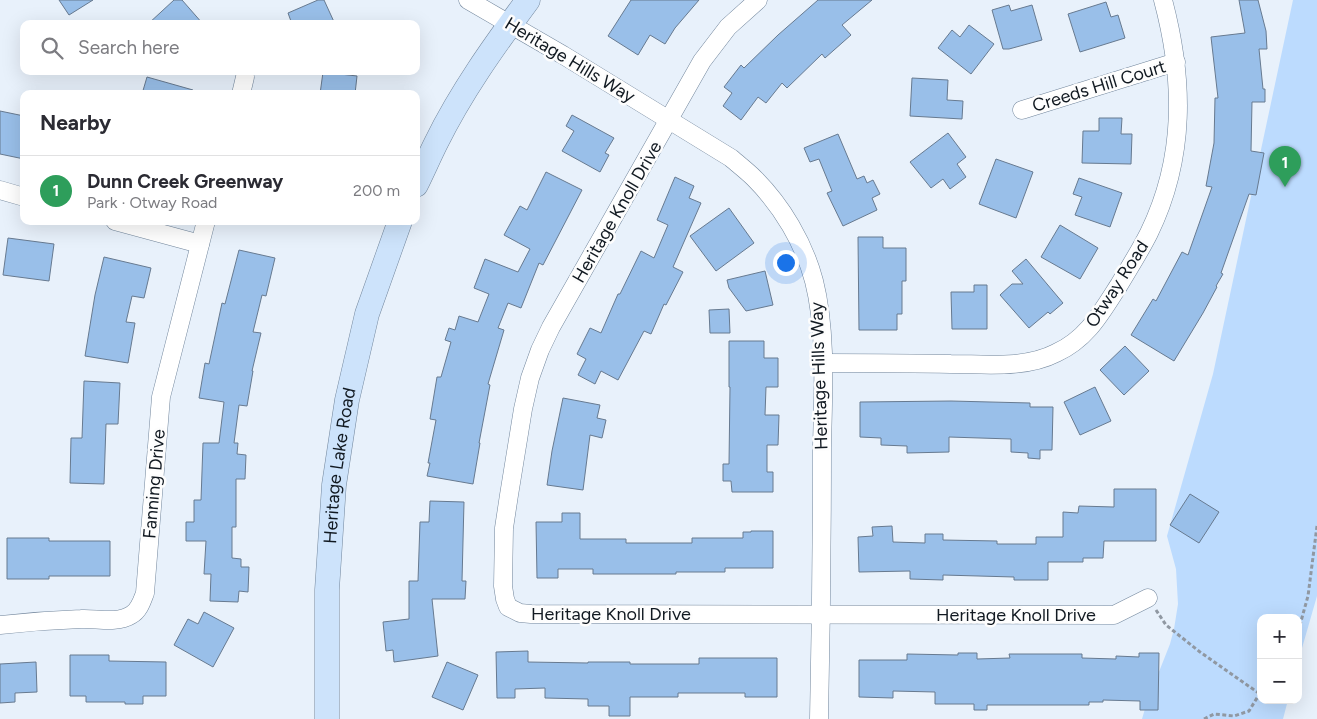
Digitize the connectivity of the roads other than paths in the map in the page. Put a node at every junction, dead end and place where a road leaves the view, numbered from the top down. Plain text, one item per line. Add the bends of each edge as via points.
1 (468, 0) edge
2 (528, 0) edge
3 (758, 0) edge
4 (1163, 0) edge
5 (510, 25) junction
6 (1176, 62) junction
7 (1022, 110) dead end
8 (669, 119) junction
9 (420, 176) edge
10 (0, 190) edge
11 (20, 196) edge
12 (130, 225) edge
13 (205, 225) edge
14 (399, 225) edge
15 (200, 244) junction
16 (823, 363) junction
17 (1148, 598) road end
18 (821, 614) junction
19 (0, 625) edge
20 (327, 719) edge
21 (819, 719) edge

1 - 5 street, Heritage Hills Way
2 - 5 main road
3 - 8 street via 728,27 702,61
4 - 6 street, Otway Road
5 - 8 street, Heritage Hills Way
5 - 9 main road via 465,90
6 - 7 street, Creeds Hill Court
6 - 16 street, Otway Road via 1176,148 1160,208 1132,264 1095,322 1080,338 1056,354 1028,362
8 - 16 street, Heritage Hills Way via 731,158 754,178 791,227 814,281 821,314
8 - 18 street, Heritage Knoll Drive via 552,327 530,378 504,528 505,599 508,608 531,614
10 - 11 street
12 - 15 street
13 - 15 street, Fanning Drive
14 - 20 main road, Heritage Lake Road via 367,314 346,400 334,485 327,590
15 - 19 street, Fanning Drive via 162,397 145,593 140,606 131,615 118,619 84,618
16 - 18 street, Heritage Hills Way
17 - 18 street, Heritage Knoll Drive via 1114,616
18 - 21 street, Heritage Hills Way

